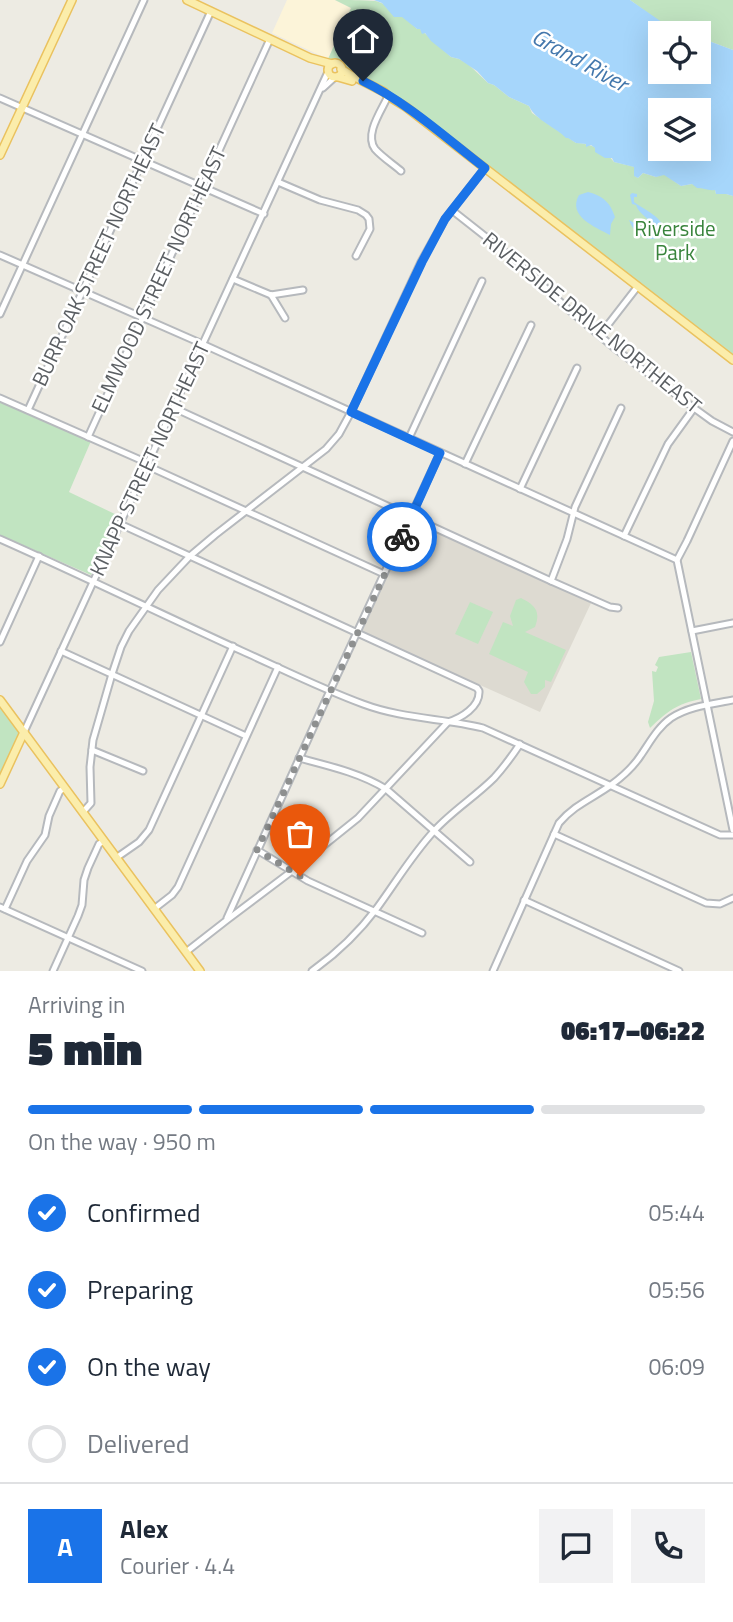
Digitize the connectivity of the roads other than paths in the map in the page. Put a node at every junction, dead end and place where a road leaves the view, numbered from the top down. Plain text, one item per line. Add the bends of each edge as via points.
1 (72, 0) edge
2 (144, 0) edge
3 (187, 0) edge
4 (211, 11) junction
5 (270, 39) junction
6 (329, 69) junction
7 (338, 74) junction
8 (319, 93) junction
9 (388, 96) junction
10 (0, 98) edge
11 (22, 108) junction
12 (81, 134) junction
13 (0, 155) edge
14 (142, 160) junction
15 (485, 168) junction
16 (401, 171) dead end
17 (278, 182) junction
18 (202, 187) junction
19 (453, 211) junction
20 (264, 214) junction
21 (0, 255) edge
22 (356, 256) dead end
23 (22, 265) junction
24 (233, 279) junction
25 (482, 281) dead end
26 (638, 286) junction
27 (303, 290) dead end
28 (82, 291) junction
29 (271, 295) junction
30 (3, 301) edge
31 (0, 314) edge
32 (141, 318) junction
33 (285, 318) dead end
34 (531, 325) dead end
35 (600, 335) junction
36 (203, 345) junction
37 (733, 360) edge
38 (577, 368) dead end
39 (0, 398) edge
40 (174, 408) junction
41 (621, 408) dead end
42 (694, 408) junction
43 (28, 410) junction
44 (351, 412) junction
45 (733, 432) edge
46 (88, 437) junction
47 (409, 438) junction
48 (733, 441) edge
49 (440, 453) junction
50 (466, 464) junction
51 (147, 465) junction
52 (302, 467) junction
53 (520, 489) junction
54 (246, 511) junction
55 (573, 513) junction
56 (411, 517) junction
57 (120, 524) junction
58 (624, 536) junction
59 (0, 539) edge
60 (38, 556) junction
61 (190, 556) junction
62 (677, 559) junction
63 (384, 574) junction
64 (93, 581) junction
65 (551, 581) junction
66 (145, 607) junction
67 (618, 608) dead end
68 (733, 623) edge
69 (692, 631) junction
70 (357, 633) junction
71 (0, 642) edge
72 (233, 646) junction
73 (61, 651) junction
74 (278, 667) junction
75 (112, 674) junction
76 (330, 690) junction
77 (0, 700) edge
78 (733, 700) edge
79 (708, 705) junction
80 (201, 716) junction
81 (447, 722) junction
82 (24, 732) junction
83 (246, 736) junction
84 (520, 744) junction
85 (92, 750) junction
86 (299, 758) junction
87 (143, 772) dead end
88 (0, 785) edge
89 (611, 785) junction
90 (65, 788) junction
91 (386, 789) junction
92 (83, 812) junction
93 (733, 830) edge
94 (434, 831) junction
95 (554, 834) junction
96 (733, 835) edge
97 (104, 841) junction
98 (257, 850) junction
99 (116, 858) junction
100 (470, 862) dead end
101 (292, 871) junction
102 (733, 898) edge
103 (524, 900) junction
104 (2, 908) edge
105 (154, 909) junction
106 (375, 911) junction
107 (227, 920) junction
108 (422, 933) dead end
109 (68, 938) junction
110 (186, 952) junction
111 (493, 969) edge
112 (53, 971) edge
113 (142, 971) edge
114 (200, 971) edge
115 (312, 971) edge
116 (503, 971) edge
117 (679, 971) edge

1 - 11 main road
2 - 12 street
3 - 4 main road
4 - 5 main road
4 - 14 street, BURR OAK STREET NORTHEAST
5 - 6 main road
5 - 18 street, ELMWOOD STREET NORTHEAST
6 - 7 main road via 330,75
6 - 7 main road via 338,64
6 - 8 street, KNAPP STREET NORTHEAST
7 - 8 street
7 - 9 main road
8 - 17 street, KNAPP STREET NORTHEAST
9 - 15 main road
9 - 16 street via 371,138 377,151
10 - 11 street
11 - 12 street
11 - 13 main road
12 - 14 street
12 - 23 street
14 - 18 street
14 - 28 street, BURR OAK STREET NORTHEAST
15 - 19 street
15 - 26 main road
17 - 20 street, KNAPP STREET NORTHEAST
17 - 22 street via 366,215 370,229
18 - 20 street
18 - 32 street, ELMWOOD STREET NORTHEAST
19 - 35 street, RIVERSIDE DRIVE NORTHEAST
19 - 44 street via 422,262
20 - 24 street, KNAPP STREET NORTHEAST
21 - 23 street
23 - 28 street
23 - 30 street
24 - 29 street
24 - 36 street, KNAPP STREET NORTHEAST
25 - 47 street
26 - 35 street
26 - 37 main road
27 - 29 street
28 - 32 street
28 - 43 street, BURR OAK STREET NORTHEAST
29 - 33 street
30 - 31 street
32 - 36 street
32 - 46 street, ELMWOOD STREET NORTHEAST
34 - 50 street
35 - 42 street, RIVERSIDE DRIVE NORTHEAST
36 - 40 street, KNAPP STREET NORTHEAST
36 - 44 street
38 - 53 street
39 - 43 street
40 - 51 street, KNAPP STREET NORTHEAST
40 - 52 street
41 - 55 street
42 - 45 street, RIVERSIDE DRIVE NORTHEAST
42 - 58 street via 668,444
43 - 46 street
44 - 47 street
44 - 52 street via 333,442
46 - 51 street
47 - 49 street
48 - 62 street
49 - 50 street
49 - 56 street
50 - 53 street
51 - 54 street
51 - 57 street, KNAPP STREET NORTHEAST
52 - 54 street
52 - 56 street
53 - 55 street
54 - 61 street
54 - 63 street
55 - 58 street
55 - 65 street
56 - 63 street
56 - 65 street
57 - 61 street
57 - 64 street, KNAPP STREET NORTHEAST
58 - 62 street
59 - 60 street
60 - 64 street
60 - 71 street
61 - 66 street
61 - 70 street
62 - 69 street
63 - 70 street
64 - 66 street
64 - 73 street, KNAPP STREET NORTHEAST
65 - 67 street
66 - 72 street
66 - 75 street via 121,647
68 - 69 street
69 - 79 street
70 - 76 street
70 - 81 street via 480,691 478,701
72 - 74 street
72 - 80 street
73 - 75 street
73 - 82 street, KNAPP STREET NORTHEAST
74 - 76 street
74 - 83 street
75 - 80 street
75 - 85 street
76 - 81 street via 400,715
76 - 86 street
77 - 82 main road
78 - 79 street
79 - 89 street via 685,710 661,726 634,765
79 - 93 street via 726,777
80 - 83 street
80 - 99 street via 149,830
81 - 84 street via 483,728
81 - 91 street
82 - 88 main road, KNAPP STREET NORTHEAST
82 - 90 main road
83 - 105 street via 178,887
84 - 89 street
84 - 94 street via 492,779
85 - 87 street
85 - 92 street via 91,803
86 - 91 street via 373,780
86 - 98 street
89 - 95 street via 571,809
89 - 96 street via 720,835
90 - 92 main road
90 - 104 street via 41,843
91 - 94 street
91 - 101 street
92 - 97 main road
94 - 100 street
94 - 106 street
95 - 102 street via 706,903 720,904
95 - 103 street
97 - 99 main road
97 - 109 street via 88,868 82,905
98 - 101 street
98 - 107 street
99 - 105 main road
101 - 106 street
101 - 107 street
103 - 111 street
103 - 117 street
104 - 109 street
105 - 110 main road
106 - 108 street
106 - 115 street
107 - 110 street
109 - 112 street
109 - 113 street
110 - 114 main road
111 - 116 street

